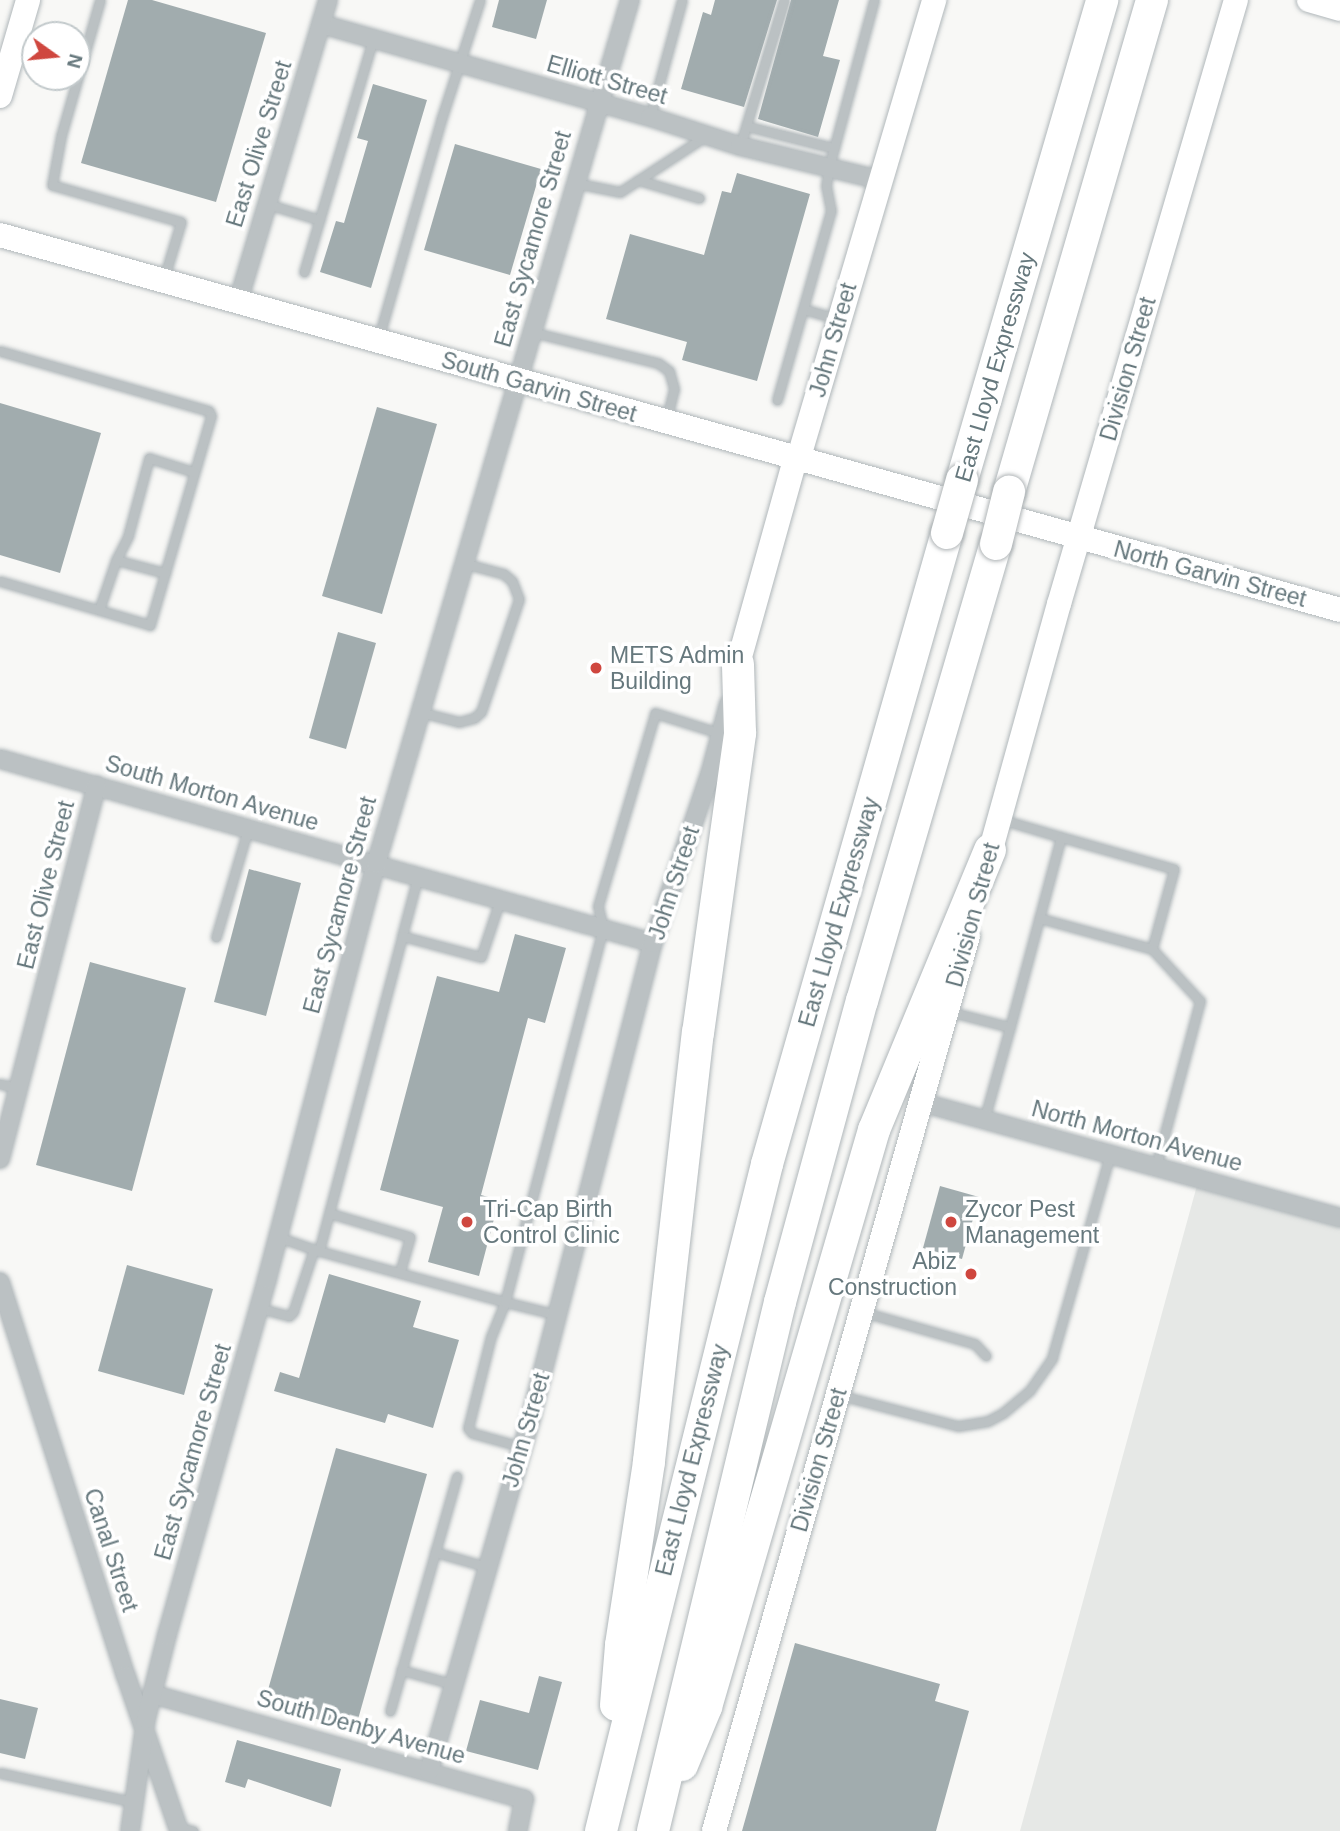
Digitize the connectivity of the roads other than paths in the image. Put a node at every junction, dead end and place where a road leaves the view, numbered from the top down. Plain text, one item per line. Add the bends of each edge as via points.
1 (28, 0) edge
2 (100, 0) edge
3 (328, 0) edge
4 (480, 0) edge
5 (630, 0) edge
6 (682, 0) edge
7 (784, 0) edge
8 (873, 0) edge
9 (1102, 0) edge
10 (1152, 0) edge
11 (1236, 0) edge
12 (1308, 0) edge
13 (931, 1) edge
14 (1340, 9) edge
15 (321, 24) junction
16 (373, 39) junction
17 (459, 64) junction
18 (0, 96) edge
19 (599, 102) junction
20 (650, 117) junction
21 (746, 126) junction
22 (707, 135) junction
23 (740, 146) junction
24 (834, 148) junction
25 (830, 167) junction
26 (638, 180) junction
27 (880, 180) junction
28 (575, 183) junction
29 (699, 198) dead end
30 (267, 204) junction
31 (320, 220) junction
32 (0, 235) edge
33 (304, 272) dead end
34 (163, 281) junction
35 (238, 302) junction
36 (803, 309) junction
37 (839, 319) junction
38 (532, 332) junction
39 (377, 342) junction
40 (0, 351) edge
41 (517, 381) junction
42 (777, 400) dead end
43 (665, 423) junction
44 (798, 460) junction
45 (194, 472) junction
46 (1079, 538) junction
47 (116, 560) junction
48 (463, 563) junction
49 (165, 573) junction
50 (0, 580) edge
51 (99, 610) junction
52 (1340, 610) edge
53 (738, 664) junction
54 (419, 712) junction
55 (722, 734) junction
56 (0, 759) edge
57 (97, 785) junction
58 (999, 819) junction
59 (248, 829) junction
60 (1061, 836) junction
61 (990, 850) junction
62 (376, 864) junction
63 (418, 876) junction
64 (500, 900) junction
65 (1039, 918) junction
66 (603, 928) junction
67 (402, 936) junction
68 (216, 937) dead end
69 (653, 943) junction
70 (1152, 949) junction
71 (946, 1010) junction
72 (1010, 1027) junction
73 (0, 1084) edge
74 (18, 1088) junction
75 (920, 1102) junction
76 (985, 1119) junction
77 (1110, 1154) junction
78 (0, 1159) edge
79 (1156, 1166) junction
80 (329, 1213) junction
81 (1340, 1218) edge
82 (278, 1237) junction
83 (316, 1250) junction
84 (400, 1273) junction
85 (0, 1282) edge
86 (505, 1302) junction
87 (259, 1308) junction
88 (861, 1311) junction
89 (558, 1315) junction
90 (6, 1322) edge
91 (986, 1356) dead end
92 (837, 1395) junction
93 (522, 1447) junction
94 (457, 1476) dead end
95 (435, 1552) junction
96 (487, 1567) junction
97 (401, 1670) junction
98 (453, 1684) junction
99 (152, 1694) junction
100 (390, 1711) dead end
101 (145, 1729) junction
102 (429, 1771) junction
103 (0, 1773) edge
104 (610, 1798) junction
105 (133, 1802) junction
106 (184, 1830) edge
107 (130, 1831) edge
108 (518, 1831) edge
109 (601, 1831) edge
110 (654, 1831) edge
111 (714, 1831) edge

1 - 18 main road
2 - 34 lane via 61,136 52,185 181,222
3 - 15 street, East Olive Street
4 - 17 lane
5 - 19 street, East Sycamore Street
6 - 20 lane
7 - 21 lane
8 - 24 lane
9 - 104 highway, East Lloyd Expressway, bridge via 767,1164
10 - 110 highway, East Lloyd Expressway, bridge via 862,1001 780,1302
11 - 46 main road, Division Street
12 - 14 main road
13 - 27 main road, John Street
15 - 16 street, Elliott Street
15 - 30 street, East Olive Street
16 - 17 street, Elliott Street
16 - 31 lane
17 - 19 street, Elliott Street
17 - 39 lane
19 - 20 street, Elliott Street
19 - 28 street, East Sycamore Street
20 - 22 street, Elliott Street
21 - 23 lane
21 - 24 lane
22 - 23 street, Elliott Street
22 - 26 lane
23 - 25 street, Elliott Street
24 - 25 lane
25 - 27 street, Elliott Street
25 - 36 lane via 826,186 831,211
26 - 28 lane via 620,192
26 - 29 lane
27 - 37 main road, John Street
28 - 38 street, East Sycamore Street
30 - 31 lane
30 - 35 street, East Olive Street
31 - 33 lane
32 - 34 main road, South Garvin Street
34 - 35 main road, South Garvin Street
35 - 39 main road, South Garvin Street
36 - 37 lane
36 - 42 lane
37 - 44 main road, John Street
38 - 41 street, East Sycamore Street
38 - 43 lane via 658,363 669,371 674,389
39 - 41 main road, South Garvin Street
40 - 45 lane via 209,411
41 - 43 main road, South Garvin Street
41 - 48 street, East Sycamore Street
43 - 44 main road, South Garvin Street
44 - 46 main road, South Garvin Street
44 - 53 main road, John Street
45 - 47 lane via 149,458 128,536
45 - 49 lane
46 - 52 main road, North Garvin Street
46 - 58 main road, Division Street
47 - 49 lane
47 - 51 lane
48 - 54 street, East Sycamore Street
48 - 54 lane via 504,573 519,599 481,712 458,722
49 - 51 lane via 150,625
50 - 51 lane
53 - 55 street, John Street
53 - 104 highway via 740,733 698,1033 649,1461 621,1645
54 - 62 street, East Sycamore Street
55 - 66 lane via 655,713 598,906
55 - 69 street, John Street
56 - 57 street, South Morton Avenue
57 - 59 street, South Morton Avenue
57 - 74 street, East Olive Street
58 - 60 lane
58 - 61 main road, Division Street
59 - 62 street, South Morton Avenue
59 - 68 lane
60 - 65 lane
60 - 70 lane via 1174,869
61 - 71 main road, Division Street
61 - 110 highway via 874,1130 706,1707
62 - 63 street, South Morton Avenue
62 - 82 street, East Sycamore Street
63 - 64 street, South Morton Avenue
63 - 67 lane
64 - 66 street, South Morton Avenue
64 - 67 lane via 481,957
65 - 70 lane
65 - 72 lane
66 - 69 street, South Morton Avenue
66 - 86 lane
67 - 80 lane
69 - 89 street, John Street
70 - 79 lane via 1200,1001
71 - 72 lane
71 - 75 main road, Division Street
72 - 76 lane
73 - 74 lane
74 - 78 street, East Olive Street
75 - 76 street, North Morton Avenue
75 - 88 main road, Division Street
76 - 77 street, North Morton Avenue
77 - 79 street, North Morton Avenue
77 - 92 lane via 1052,1358 1030,1390 988,1421 958,1426
79 - 81 street, North Morton Avenue
80 - 83 lane
80 - 84 lane via 410,1237
82 - 83 lane
82 - 87 street, East Sycamore Street
83 - 84 lane
83 - 87 lane via 293,1312 289,1316
84 - 86 lane
85 - 90 street, Canal Street
86 - 89 lane
86 - 93 lane via 491,1336 468,1428
87 - 99 street, East Sycamore Street
88 - 91 lane via 975,1344
88 - 92 main road, Division Street
89 - 93 street, John Street
90 - 101 street, Canal Street
92 - 111 main road, Division Street
93 - 96 street, John Street
94 - 95 lane
95 - 96 lane
95 - 97 lane
96 - 98 street, John Street
97 - 98 lane
97 - 100 lane
98 - 102 street, John Street
99 - 101 street, East Sycamore Street
99 - 102 street, South Denby Avenue
101 - 105 street, East Sycamore Street
101 - 106 street, Canal Street
102 - 108 street, South Denby Avenue via 524,1799
103 - 105 lane
104 - 109 highway, East Lloyd Expressway
105 - 107 street, East Sycamore Street

